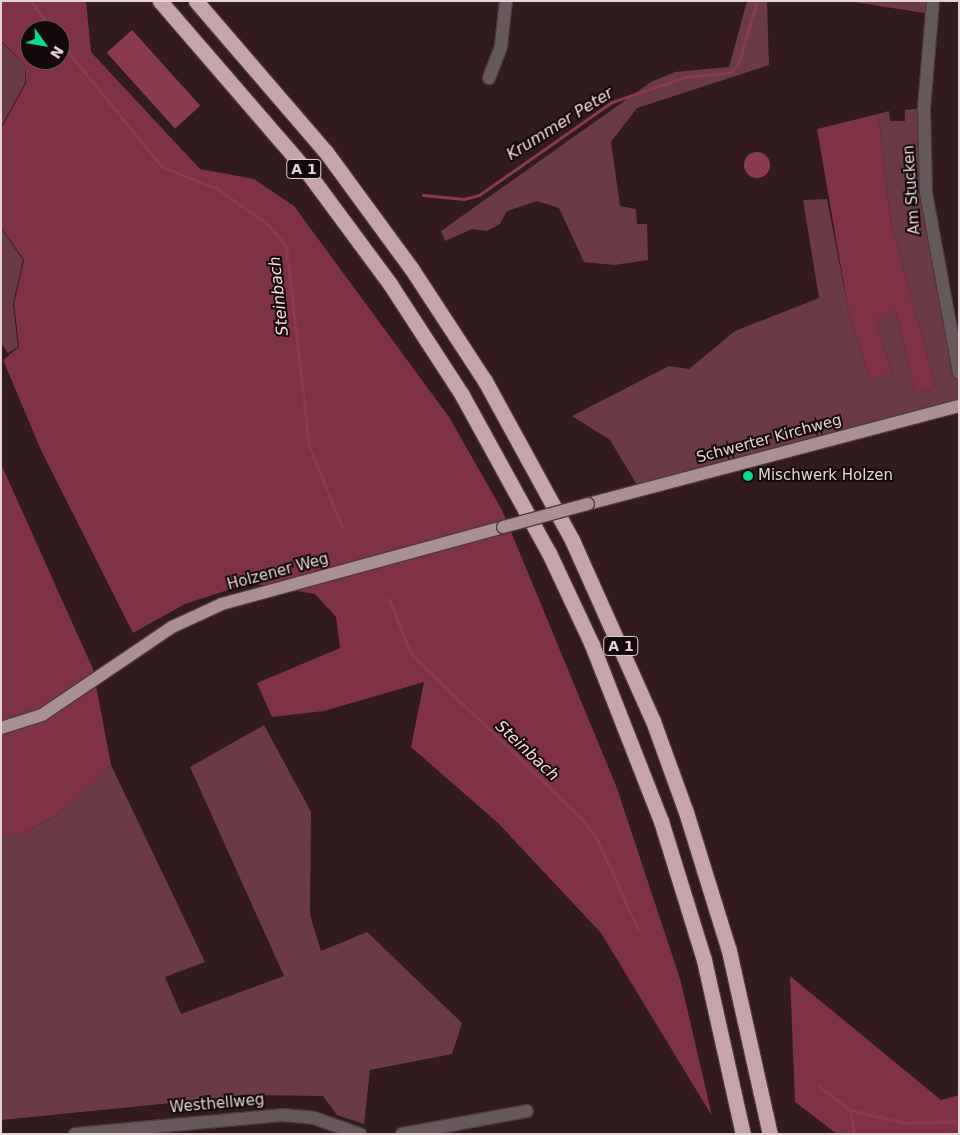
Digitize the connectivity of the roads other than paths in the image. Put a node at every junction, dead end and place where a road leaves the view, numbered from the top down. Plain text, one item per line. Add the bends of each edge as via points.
1 (160, 1) edge
2 (196, 1) edge
3 (506, 1) edge
4 (933, 1) edge
5 (489, 78) dead end
6 (959, 373) edge
7 (959, 406) edge
8 (588, 504) joint
9 (1, 728) edge
10 (527, 1111) dead end
11 (75, 1134) edge
12 (360, 1134) edge
13 (402, 1134) edge
14 (743, 1134) edge
15 (770, 1134) edge

1 - 14 highway, A 1 via 299,162 390,284 462,395 549,553 592,645 661,821 704,960
2 - 15 highway, A 1 via 326,152 411,268 490,390 572,540 653,721 686,812 729,951
3 - 5 street via 501,46
4 - 6 street, Am Stucken via 924,108 926,194
7 - 8 main road, Schwerter Kirchweg
8 - 9 main road, Holzener Weg, bridge via 222,604 172,627 42,715
10 - 13 street
11 - 12 street, Westhellweg via 282,1115 314,1118

